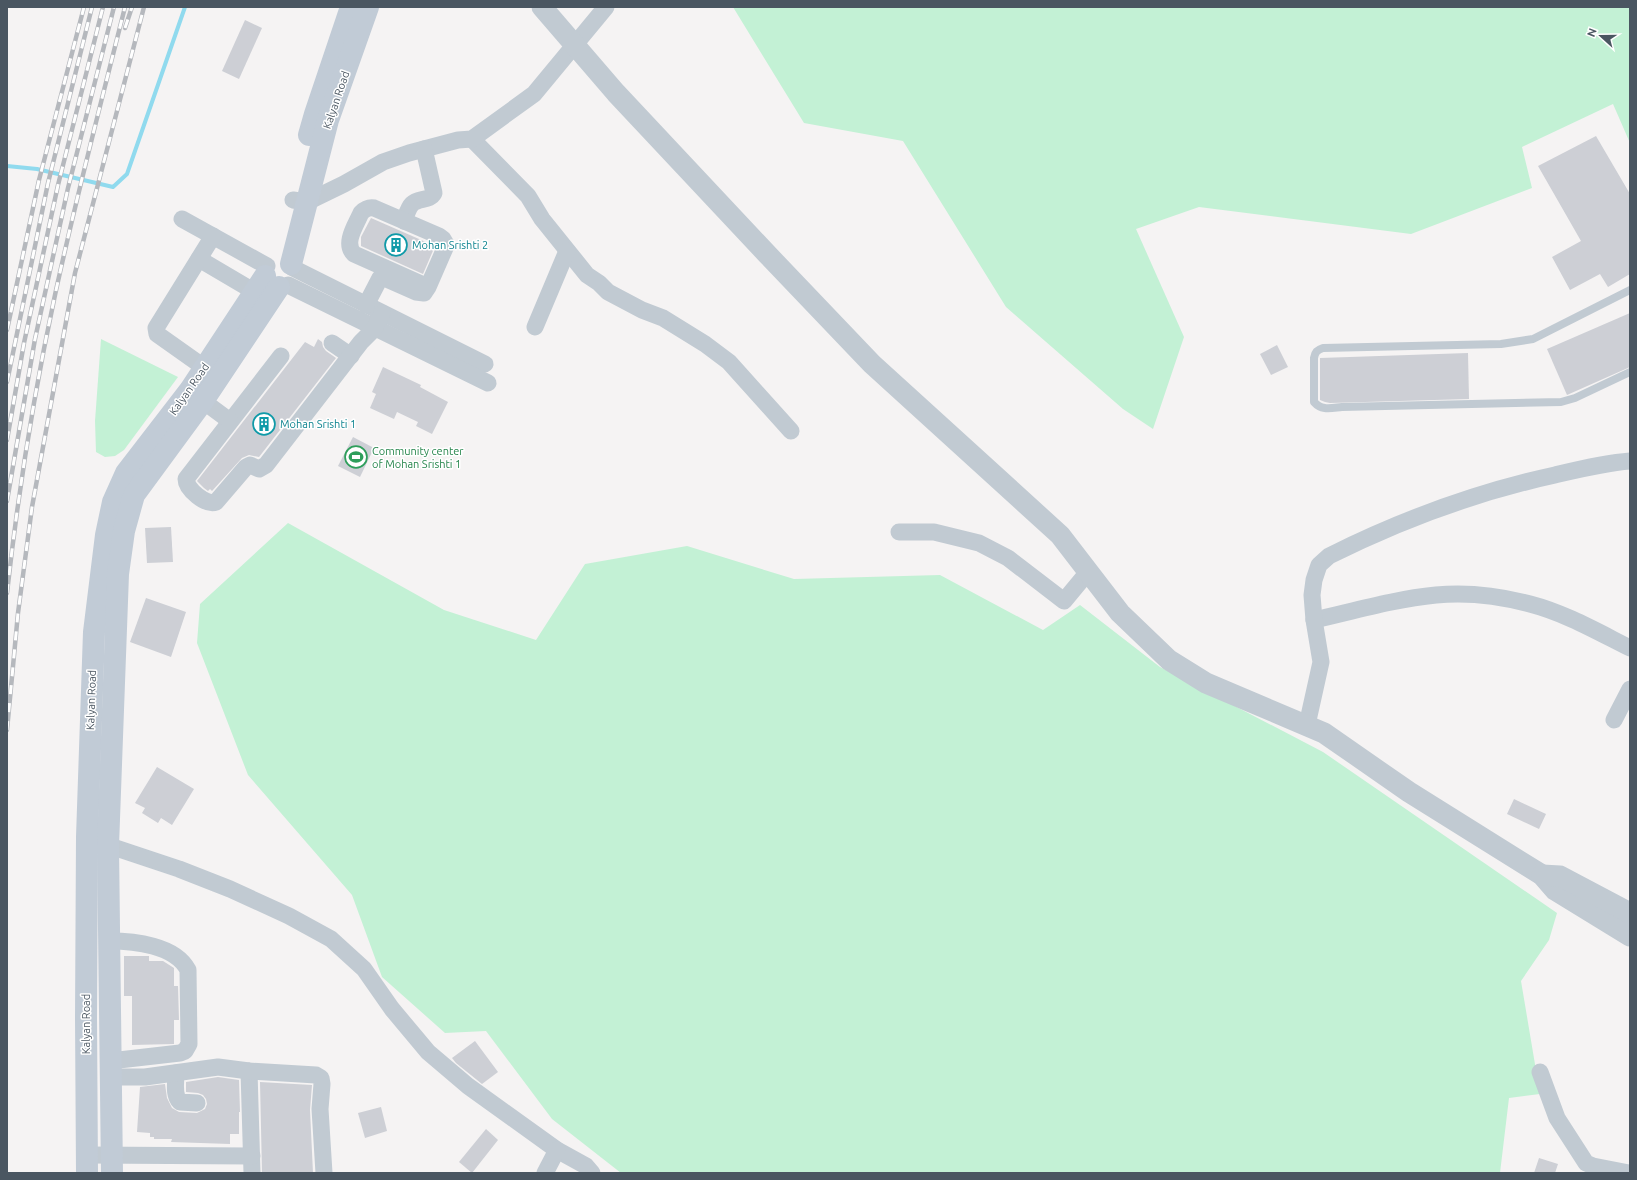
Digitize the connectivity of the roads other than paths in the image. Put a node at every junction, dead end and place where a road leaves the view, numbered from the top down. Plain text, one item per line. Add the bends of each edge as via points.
1 (351, 7) edge
2 (368, 7) edge
3 (542, 7) edge
4 (606, 7) edge
5 (576, 44) junction
6 (472, 139) junction
7 (424, 149) junction
8 (300, 201) junction
9 (182, 218) dead end
10 (404, 221) junction
11 (213, 236) junction
12 (567, 251) junction
13 (199, 259) junction
14 (277, 275) junction
15 (428, 287) junction
16 (1630, 290) edge
17 (366, 304) junction
18 (379, 320) junction
19 (535, 327) dead end
20 (332, 343) dead end
21 (281, 356) dead end
22 (351, 356) junction
23 (484, 364) dead end
24 (205, 368) junction
25 (1630, 372) edge
26 (488, 383) dead end
27 (203, 401) junction
28 (230, 421) junction
29 (791, 431) dead end
30 (1630, 461) edge
31 (119, 515) junction
32 (899, 532) dead end
33 (1088, 572) junction
34 (1314, 620) junction
35 (1630, 648) edge
36 (1630, 689) edge
37 (1614, 720) dead end
38 (1307, 725) junction
39 (87, 837) junction
40 (108, 846) junction
41 (1542, 875) junction
42 (1630, 913) edge
43 (1630, 936) edge
44 (109, 941) junction
45 (110, 1069) junction
46 (249, 1071) junction
47 (1540, 1072) dead end
48 (176, 1073) junction
49 (197, 1103) dead end
50 (557, 1150) junction
51 (252, 1156) junction
52 (87, 1164) edge
53 (112, 1164) edge
54 (252, 1173) edge
55 (324, 1173) edge
56 (545, 1173) edge
57 (592, 1173) edge
58 (1629, 1173) edge

1 - 8 main road, Kalyan Road via 314,114
2 - 8 main road, Kalyan Road
3 - 5 street
4 - 5 street
5 - 6 street via 534,94
5 - 33 street via 616,93 861,353 1060,535
6 - 7 street
6 - 12 street via 528,196
7 - 8 street via 383,162 344,184
7 - 10 street via 434,193 431,197 413,204
8 - 14 main road, Kalyan Road
9 - 11 street
10 - 15 street via 443,239 446,244
10 - 15 street via 374,208 364,209 349,242 350,250
11 - 13 street
11 - 14 street
12 - 19 street
12 - 29 street via 587,275 608,292 663,318 729,362
13 - 14 street
13 - 24 street via 156,331
14 - 17 street
14 - 18 street
14 - 24 main road, Kalyan Road
14 - 27 main road, Kalyan Road
15 - 17 street via 424,293 420,293 382,276
16 - 25 lane via 1533,339 1501,344 1323,348 1315,353 1314,358 1314,402 1324,409 1561,402
17 - 18 street
18 - 22 street
18 - 23 street
18 - 26 street
20 - 22 street
21 - 28 street
22 - 28 street via 266,465 258,469 250,465 246,467 216,502 207,503 188,487 186,479
24 - 31 main road, Kalyan Road via 126,474 113,502
27 - 28 street
27 - 31 main road, Kalyan Road
30 - 34 street via 1606,463 1517,483 1439,508 1329,556 1319,565 1314,580
31 - 39 main road, Kalyan Road via 106,535 94,632
31 - 40 main road, Kalyan Road via 124,531 118,574
32 - 33 street via 934,532 979,543 1008,558 1064,601
33 - 38 street via 1120,613 1169,660 1206,683
34 - 35 street via 1382,604 1436,595 1486,596 1530,604 1566,616
34 - 38 street via 1321,662
36 - 37 street
38 - 41 street via 1324,733 1409,792
39 - 40 street
39 - 52 main road, Kalyan Road
40 - 44 main road, Kalyan Road
40 - 50 street via 230,889 331,939 364,969 392,1009 428,1052 468,1086
41 - 42 street via 1560,876
41 - 43 street via 1554,890
44 - 45 main road, Kalyan Road
44 - 45 street via 133,941 152,945 174,956 186,966 189,1037 188,1048 180,1053
45 - 48 street via 145,1077
45 - 53 main road, Kalyan Road
46 - 48 street via 218,1067
46 - 51 street
46 - 55 street via 312,1074 321,1078
47 - 58 street via 1557,1118 1586,1163
48 - 49 street via 176,1095 180,1102
50 - 56 street
50 - 57 street via 586,1166
51 - 53 street
51 - 54 street
52 - 53 street

